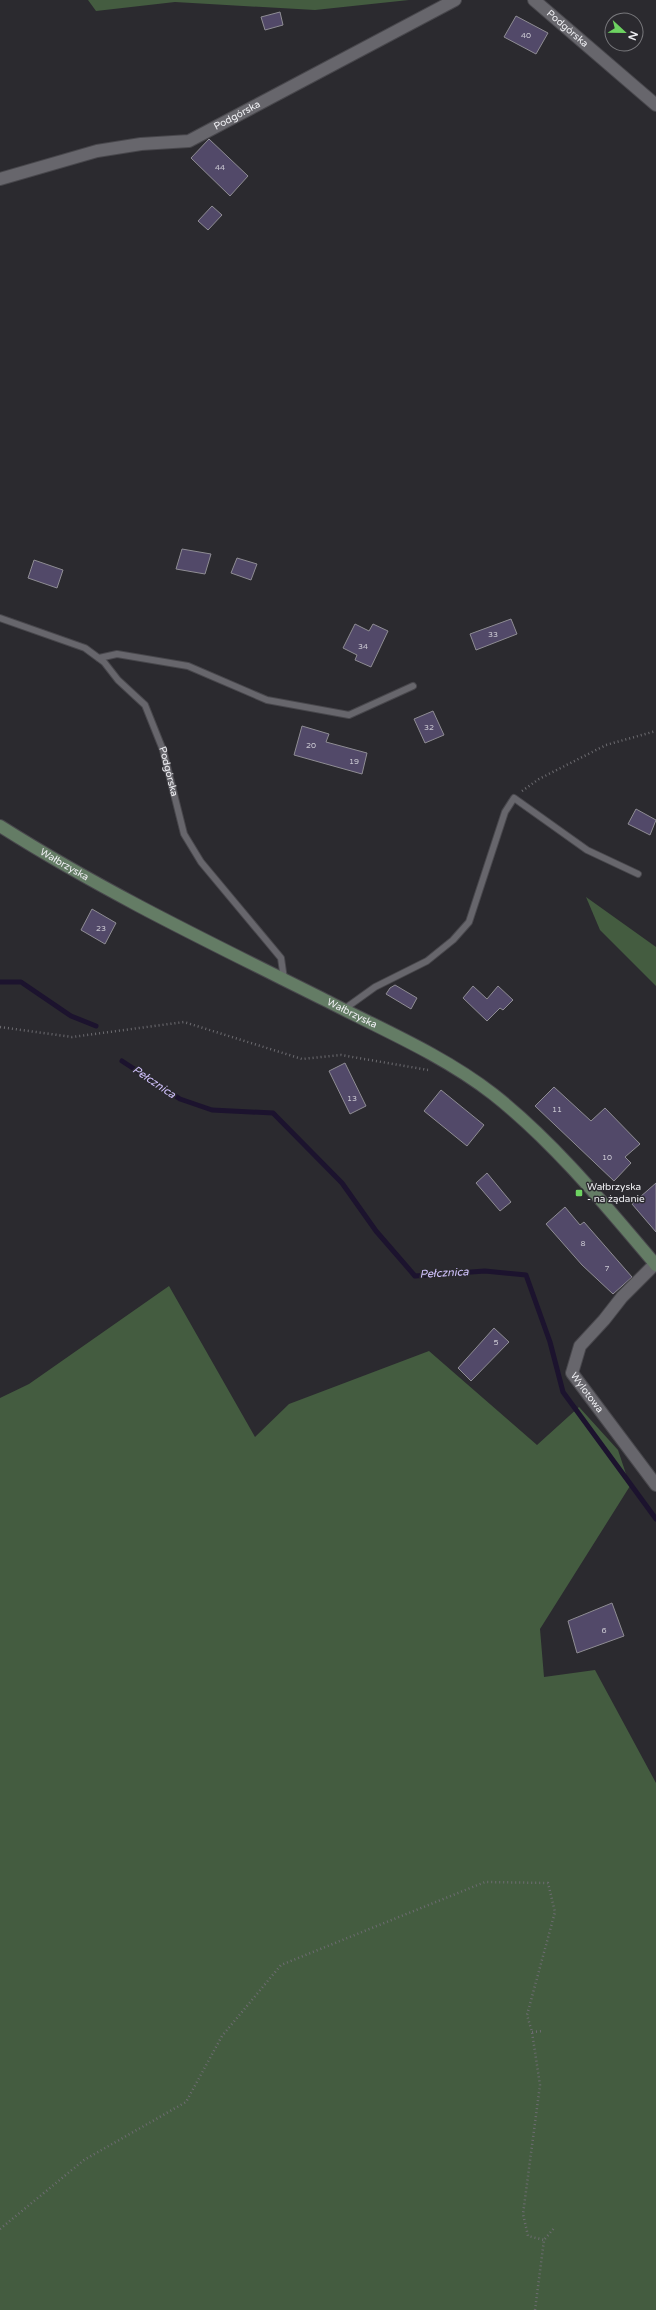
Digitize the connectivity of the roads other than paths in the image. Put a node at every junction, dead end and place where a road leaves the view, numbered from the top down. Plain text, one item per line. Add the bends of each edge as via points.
1 (455, 0) edge
2 (534, 0) edge
3 (656, 105) edge
4 (0, 179) edge
5 (0, 618) edge
6 (99, 658) junction
7 (413, 686) dead end
8 (0, 826) edge
9 (638, 874) dead end
10 (284, 979) junction
11 (343, 1010) junction
12 (656, 1264) edge
13 (656, 1485) edge

1 - 4 street, Podgórska via 189,141 141,144 97,151
2 - 3 street, Podgórska
5 - 6 lane, Podgórska via 85,648
6 - 7 lane via 117,654 188,666 267,700 349,715
6 - 10 lane, Podgórska via 145,705 163,750 184,834 201,862 281,958
8 - 10 main road, Wałbrzyska via 105,888
9 - 11 lane via 587,850 514,798 505,812 469,922 453,940 426,961 375,987
10 - 11 main road, Wałbrzyska
11 - 12 main road, Wałbrzyska via 449,1065 492,1094 554,1151
12 - 13 street, Wylotowa via 622,1297 580,1346 572,1373

